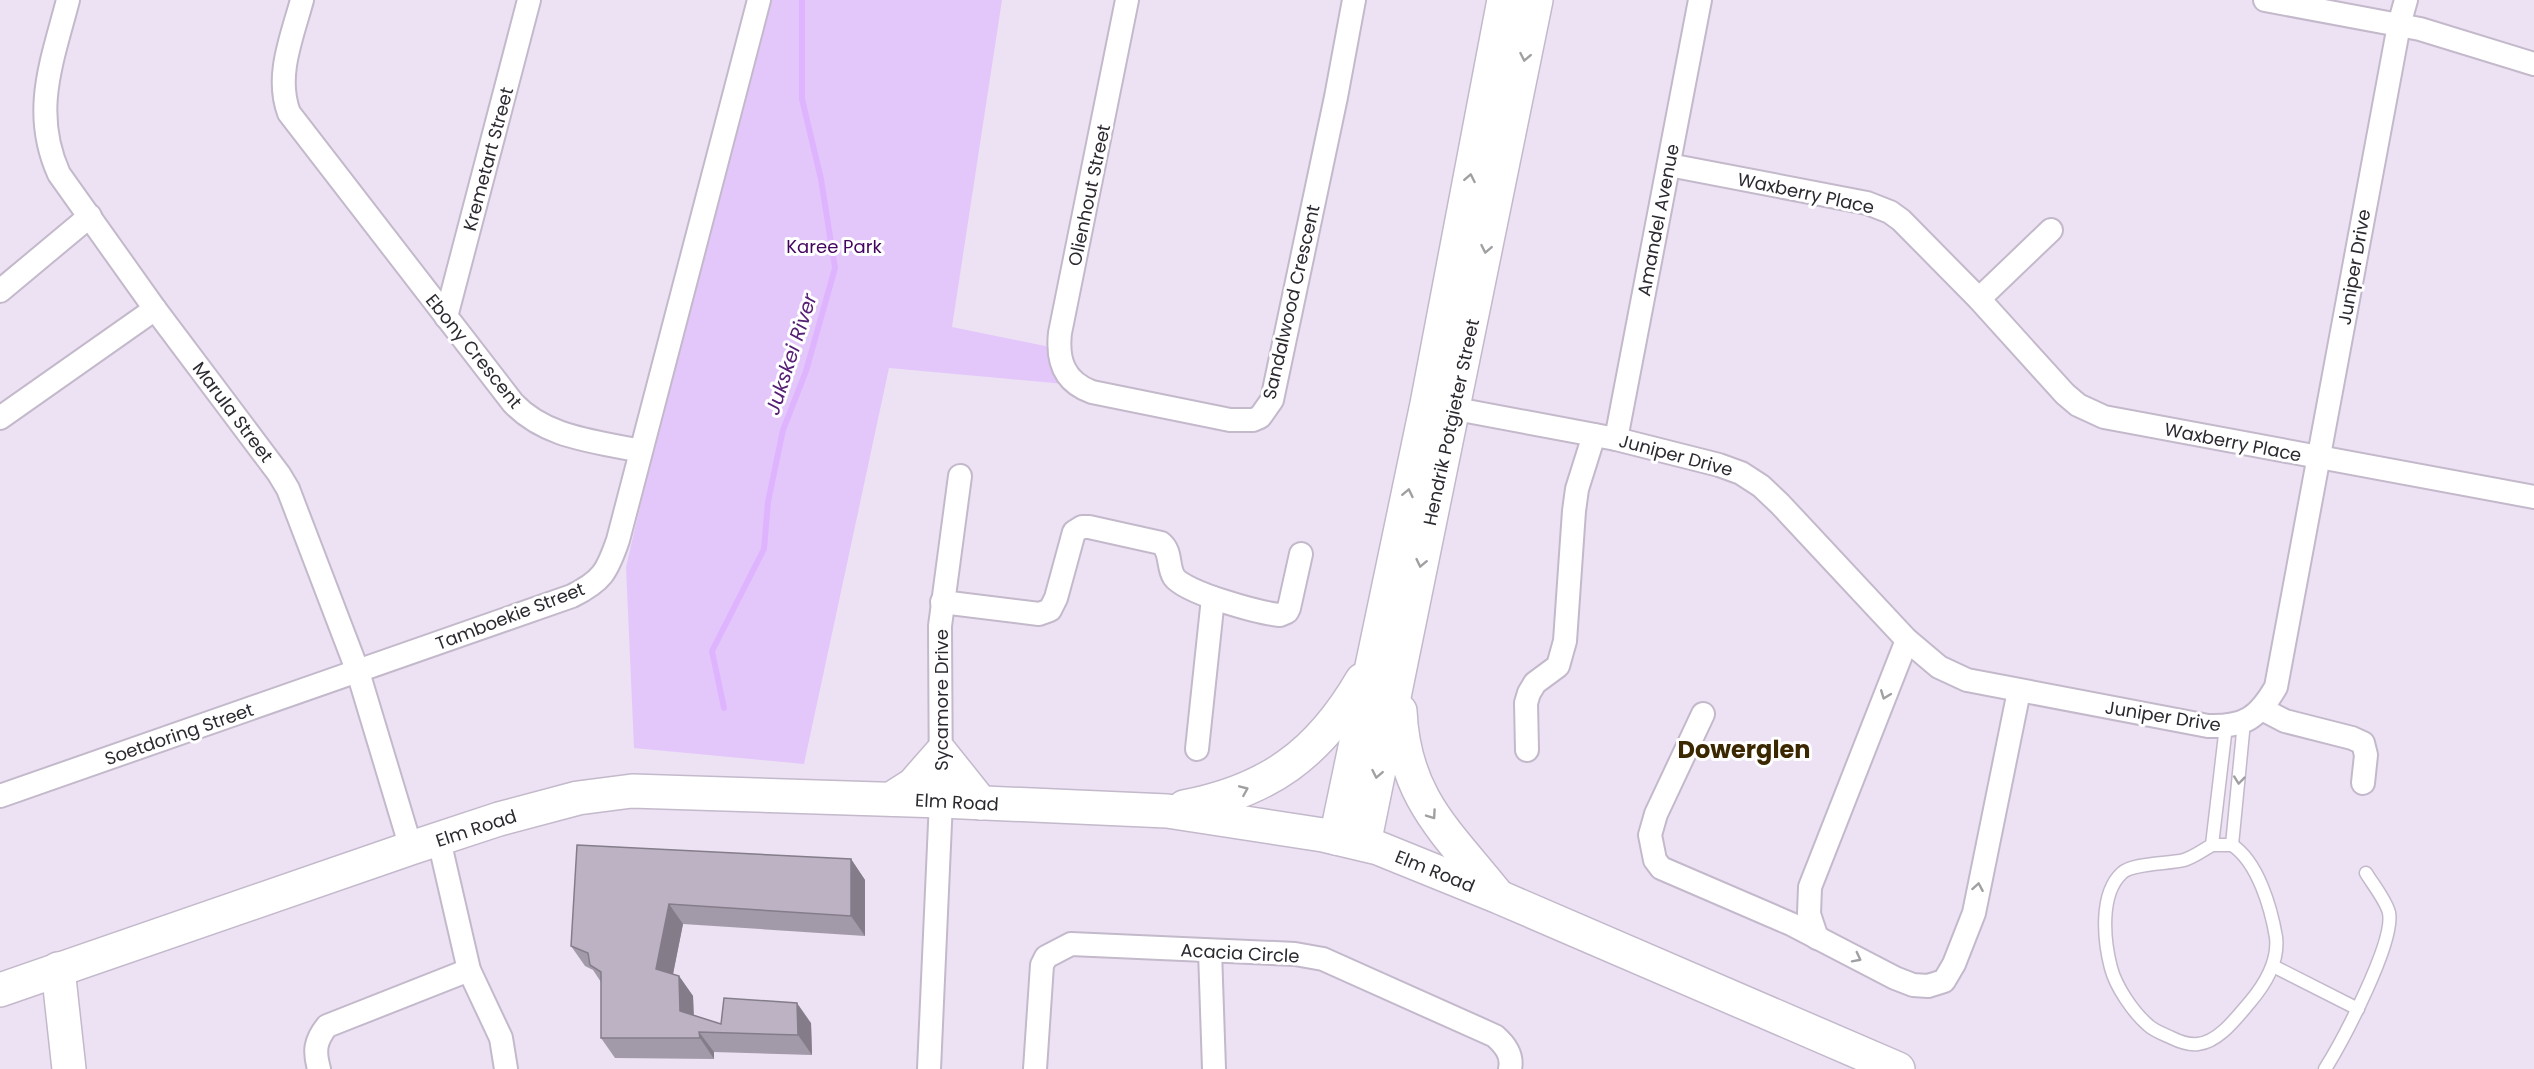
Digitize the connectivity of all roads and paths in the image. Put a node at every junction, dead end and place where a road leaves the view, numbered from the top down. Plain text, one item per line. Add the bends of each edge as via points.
1 (68, 0) edge
2 (302, 0) edge
3 (529, 0) edge
4 (759, 0) edge
5 (1127, 0) edge
6 (1354, 0) edge
7 (1504, 0) edge
8 (1536, 0) edge
9 (1700, 0) edge
10 (2265, 0) edge
11 (2406, 0) edge
12 (2399, 25) junction
13 (2534, 64) edge
14 (1669, 165) junction
15 (90, 216) junction
16 (2051, 230) dead end
17 (0, 291) edge
18 (1979, 298) junction
19 (155, 309) junction
20 (447, 317) junction
21 (1077, 384) joint
22 (1441, 407) junction
23 (0, 418) edge
24 (1605, 437) junction
25 (640, 451) junction
26 (2319, 458) junction
27 (960, 476) dead end
28 (2534, 497) edge
29 (1301, 554) dead end
30 (1213, 598) junction
31 (942, 602) junction
32 (1907, 640) junction
33 (1386, 662) junction
34 (358, 672) junction
35 (2019, 691) junction
36 (1703, 714) dead end
37 (2244, 719) junction
38 (1197, 749) dead end
39 (1527, 750) dead end
40 (941, 753) junction
41 (2363, 783) dead end
42 (0, 796) edge
43 (891, 799) junction
44 (941, 801) junction
45 (981, 803) junction
46 (1167, 811) junction
47 (1350, 841) junction
48 (425, 844) junction
49 (2212, 845) junction
50 (2232, 845) junction
51 (2366, 873) dead end
52 (1810, 887) junction
53 (1499, 897) junction
54 (1767, 914) junction
55 (1817, 938) junction
56 (1210, 951) junction
57 (2273, 966) junction
58 (58, 969) junction
59 (470, 970) junction
60 (0, 990) edge
61 (2358, 1009) junction
62 (69, 1069) edge
63 (318, 1069) edge
64 (506, 1069) edge
65 (929, 1069) edge
66 (1035, 1069) edge
67 (1214, 1069) edge
68 (1510, 1069) edge
69 (1898, 1069) edge
70 (2325, 1069) edge

1 - 15 street, Marula Street via 46,85 45,128 59,174
2 - 20 street, Ebony Crescent via 282,88 289,113
3 - 20 street, Kremetart Street
4 - 25 street
5 - 21 street, Olienhout Street via 1059,345 1062,366
6 - 21 street, Sandalwood Crescent via 1272,400 1266,410 1253,420 1230,420 1100,394
22 -> 7 street, Hendrik Potgieter Street
8 -> 22 street, Hendrik Potgieter Street
9 - 14 street, Amandel Avenue
10 - 12 street
11 - 12 street, Juniper Drive
12 - 13 street
12 - 26 street, Juniper Drive
14 - 18 street, Waxberry Place via 1867,203 1890,212
14 - 24 street, Amandel Avenue
15 - 17 street
15 - 19 street, Marula Street
16 - 18 street
18 - 26 street, Waxberry Place via 2065,394 2088,411
19 - 23 street
19 - 34 street, Marula Street via 279,474 297,508
20 - 25 street, Ebony Crescent via 527,418 556,432
22 - 24 street, Juniper Drive
22 - 33 street, Hendrik Potgieter Street
24 - 32 street, Juniper Drive via 1742,473 1780,504
24 - 39 street, Amandel Avenue via 1577,489 1565,641 1558,666 1535,683 1529,693
25 - 34 street, Tamboekie Street via 618,540 608,568 593,585 572,596
26 - 28 street, Waxberry Place
26 - 37 street, Juniper Drive via 2276,687
27 - 31 street, Sycamore Drive
29 - 30 street via 1287,612 1275,614
30 - 31 street via 1178,581 1167,549 1161,543 1082,527 1074,532 1069,544 1050,610 1039,614
30 - 38 street
31 - 40 street, Sycamore Drive
32 - 35 street, Juniper Drive via 1950,673
32 -> 52 street
46 -> 33 street via 1238,792 1289,766 1314,746 1352,697
33 - 47 street, Hendrik Potgieter Street
33 -> 53 street via 1406,761 1416,788 1440,826
34 - 42 street, Soetdoring Street
34 - 48 street, Marula Street
35 - 37 street, Juniper Drive via 2208,726
55 -> 35 street via 1913,985 1944,981 1974,913
36 - 54 street via 1656,813 1650,835 1654,860 1661,868
37 - 41 street via 2285,721 2363,743
37 - 49 lane
37 -> 50 lane
40 - 43 street via 914,785
40 - 44 street, Sycamore Drive
40 - 45 street
43 - 44 street, Elm Road
43 - 48 street, Elm Road via 632,791 578,798
44 - 45 street, Elm Road
44 - 65 street, Sycamore Drive
45 - 46 street, Elm Road
46 - 47 street, Elm Road
47 - 53 street, Elm Road
48 - 58 street, Elm Road
48 - 59 street, Marula Street
49 - 50 lane
49 - 57 lane via 2186,859 2125,870 2115,880 2105,927 2111,970 2149,1027 2184,1044 2200,1044 2234,1021
50 - 57 lane via 2250,861 2272,915 2277,947
51 - 61 lane via 2389,912 2389,921 2387,936
52 - 54 street via 1791,906
52 - 55 street via 1809,914
53 - 69 street, Elm Road
54 - 55 street
56 - 66 street, Acacia Circle via 1071,944 1046,957 1042,966
56 - 67 street
56 - 68 street, Acacia Circle via 1295,954 1323,959 1495,1036 1512,1060
57 - 61 lane
58 - 60 street, Elm Road
58 - 62 street
59 - 63 street via 327,1026 317,1038
59 - 64 street, Marula Street via 501,1038
61 - 70 lane

